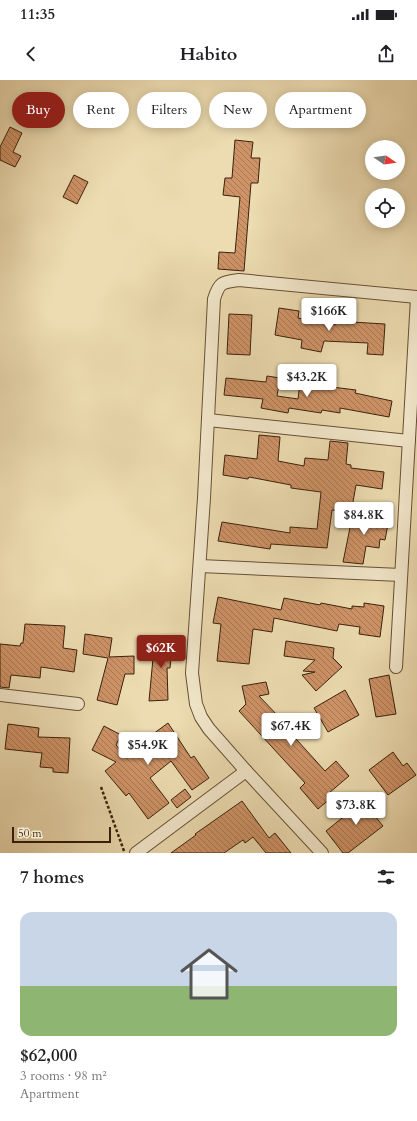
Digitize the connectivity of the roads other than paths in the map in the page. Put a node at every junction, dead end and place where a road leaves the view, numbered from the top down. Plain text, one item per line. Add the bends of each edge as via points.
1 (417, 298) edge
2 (208, 420) junction
3 (409, 441) junction
4 (200, 566) junction
5 (401, 575) junction
6 (396, 667) dead end
7 (0, 695) edge
8 (78, 704) dead end
9 (246, 771) junction
10 (136, 853) edge
11 (322, 853) edge

1 - 2 street via 238,280 218,286 214,299
1 - 3 street
2 - 3 street
2 - 4 street
3 - 5 street
4 - 5 street
4 - 9 street via 192,673 196,704 209,729
5 - 6 street
7 - 8 street
9 - 10 street
9 - 11 street

